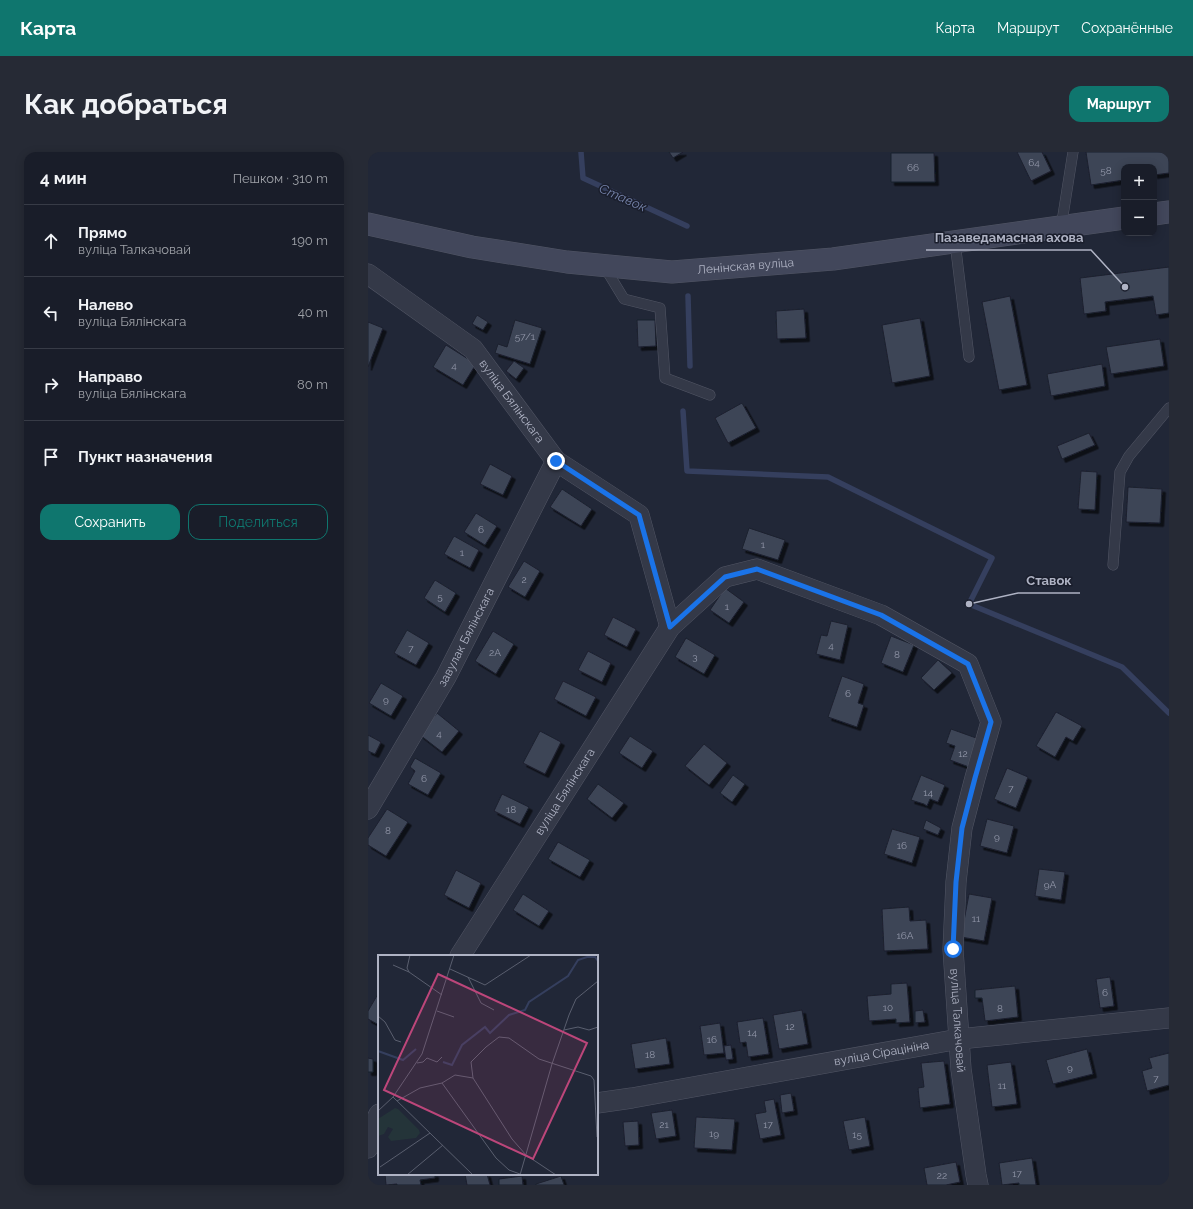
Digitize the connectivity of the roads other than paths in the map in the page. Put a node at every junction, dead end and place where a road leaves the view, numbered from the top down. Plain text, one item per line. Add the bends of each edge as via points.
1 (1074, 152) edge
2 (1169, 212) edge
3 (1157, 214) edge
4 (1121, 218) edge
5 (368, 224) edge
6 (1061, 228) junction
7 (955, 242) junction
8 (604, 266) junction
9 (368, 274) edge
10 (968, 357) dead end
11 (710, 395) dead end
12 (1169, 408) edge
13 (556, 461) junction
14 (1113, 565) dead end
15 (757, 569) joint
16 (670, 627) junction
17 (368, 810) edge
18 (461, 955) edge
19 (1169, 1018) edge
20 (959, 1039) junction
21 (598, 1102) edge
22 (378, 1117) edge
23 (371, 1137) edge
24 (978, 1185) edge

1 - 6 lane
2 - 3 main road
4 - 6 main road, Ленінская вуліца
5 - 8 main road, Ленінская вуліца via 472,247
6 - 7 main road, Ленінская вуліца
7 - 8 main road, Ленінская вуліца via 833,259 672,272
7 - 10 lane
8 - 11 lane via 624,299 660,308 665,378
9 - 13 street, вуліца Бялінскага via 472,349
12 - 14 lane via 1129,456 1120,472
13 - 16 street, вуліца Бялінскага via 639,515
13 - 17 street, завулак Бялінскага via 446,677
15 - 16 street, вуліца Бялінскага via 725,577
15 - 20 street, вуліца Талкачовай via 881,615 968,664 991,722 962,828 956,882 953,949
16 - 18 street, вуліца Бялінскага
19 - 20 street, вуліца Сірацініна
20 - 21 street, вуліца Сірацініна
20 - 24 street, вуліца Талкачовай
22 - 23 street

